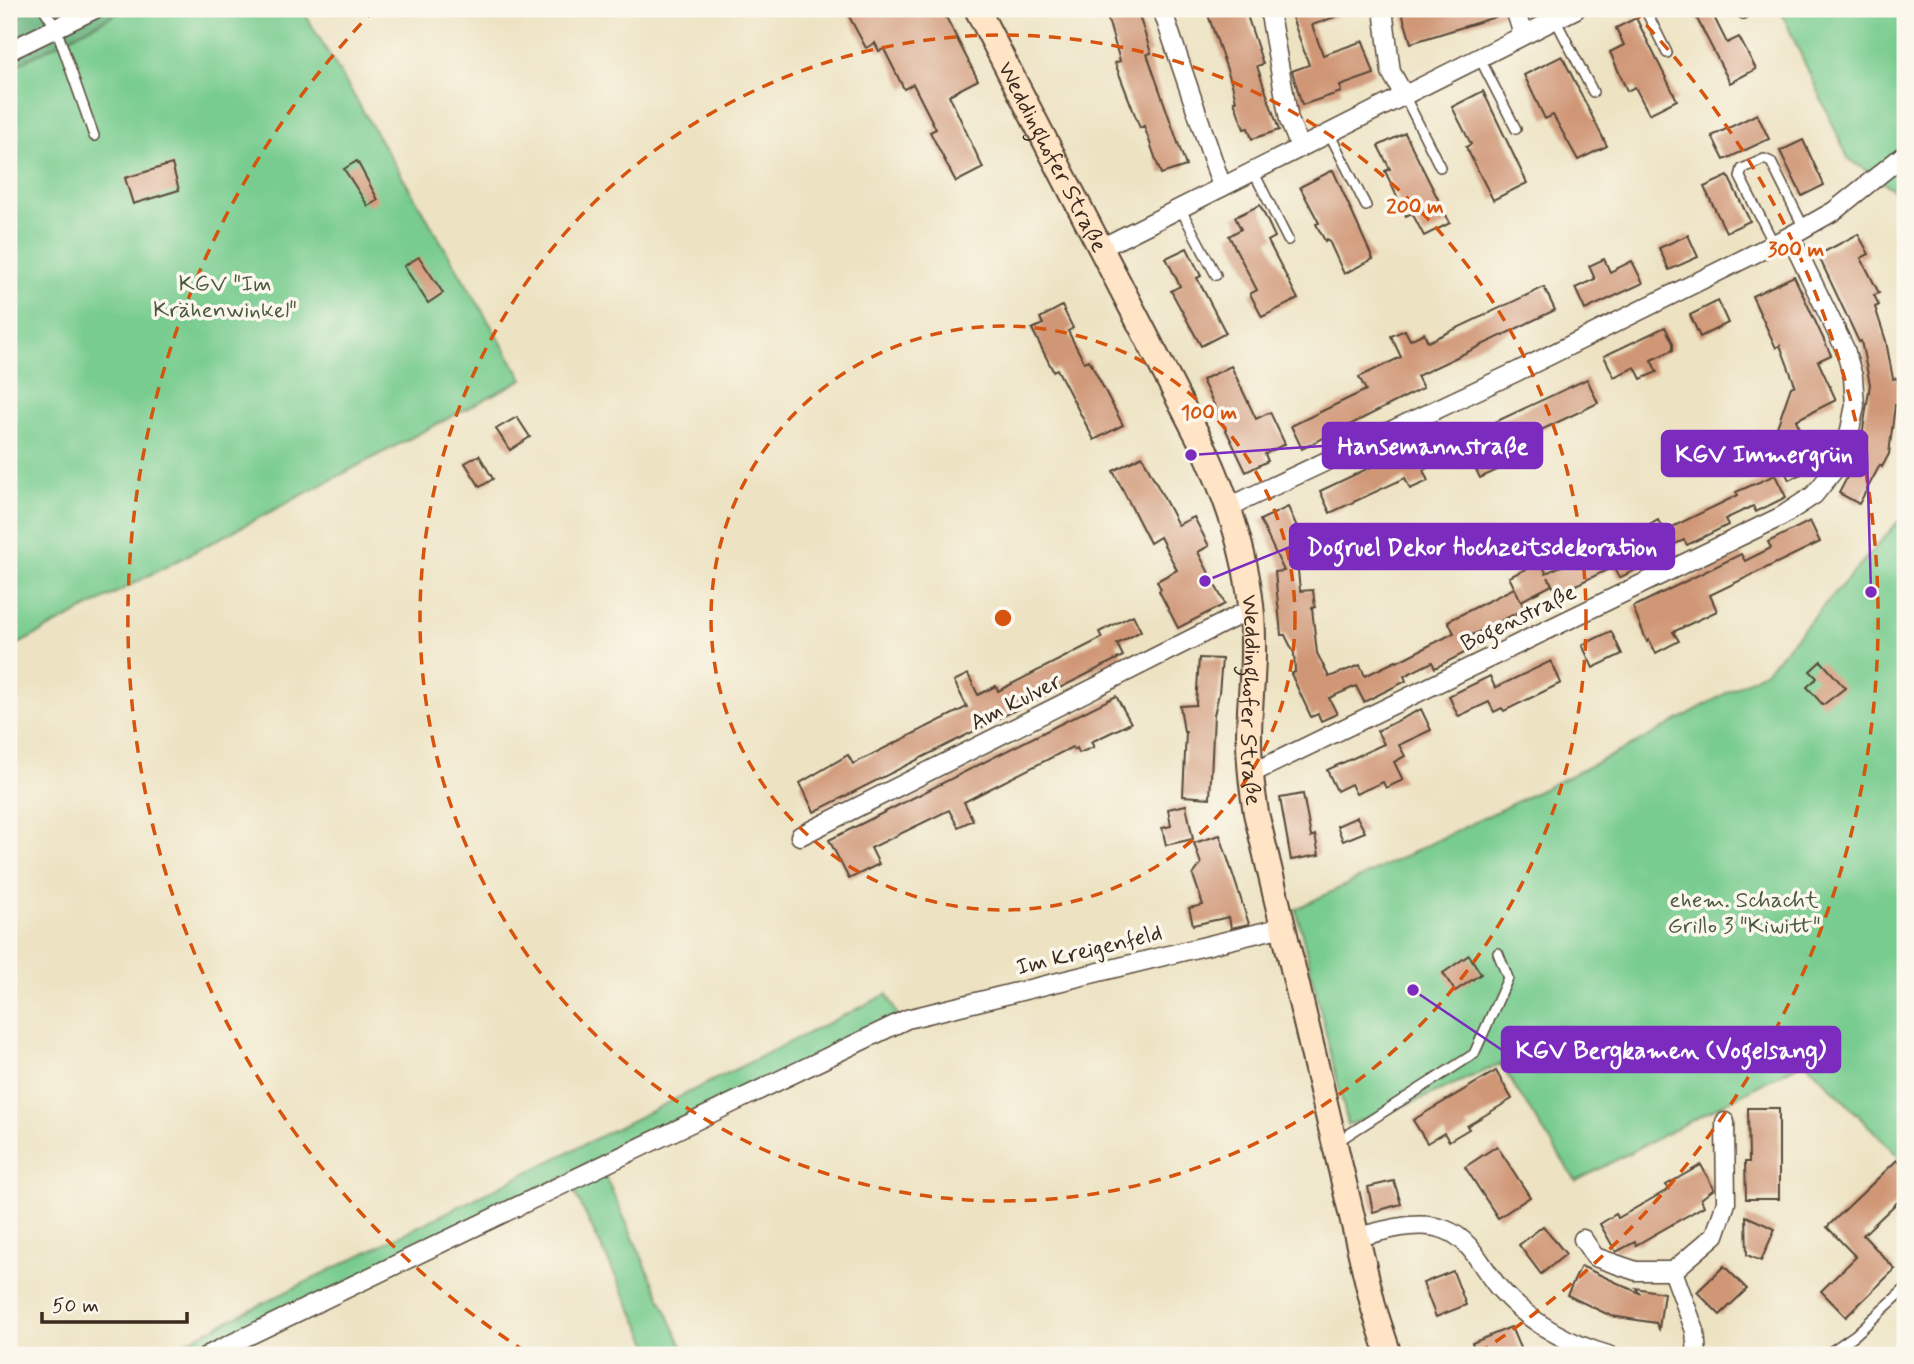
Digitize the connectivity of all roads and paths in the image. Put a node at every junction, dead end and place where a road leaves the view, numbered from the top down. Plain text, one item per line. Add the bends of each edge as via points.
1 (44, 9) edge
2 (95, 9) edge
3 (977, 9) edge
4 (1162, 9) edge
5 (1269, 9) edge
6 (1383, 9) edge
7 (1515, 9) edge
8 (1576, 9) edge
9 (1644, 9) edge
10 (1555, 19) junction
11 (56, 28) junction
12 (1523, 35) junction
13 (9, 51) edge
14 (1668, 53) dead end
15 (1479, 57) junction
16 (1593, 92) dead end
17 (1404, 95) junction
18 (1516, 129) dead end
19 (1329, 133) junction
20 (94, 136) dead end
21 (1300, 147) junction
22 (1905, 154) edge
23 (1440, 167) dead end
24 (1253, 172) junction
25 (1222, 187) junction
26 (1366, 206) dead end
27 (1180, 208) junction
28 (1797, 232) junction
29 (1288, 240) dead end
30 (1774, 244) junction
31 (1101, 248) junction
32 (1216, 275) dead end
33 (1229, 508) junction
34 (1251, 610) junction
35 (1250, 774) junction
36 (800, 836) dead end
37 (1283, 927) junction
38 (1498, 953) dead end
39 (1725, 1122) dead end
40 (1335, 1144) junction
41 (1357, 1237) junction
42 (1583, 1240) dead end
43 (1673, 1271) junction
44 (1905, 1289) edge
45 (208, 1355) edge
46 (1389, 1355) edge
47 (1608, 1355) edge
48 (1697, 1355) edge
49 (1826, 1355) edge

1 - 11 lane
2 - 11 street
3 - 31 street, Weddinghofer Straße
4 - 25 street
5 - 21 street via 1289,120
6 - 17 street via 1391,72
7 - 12 street
8 - 10 street
9 - 14 lane
10 - 12 street
10 - 16 lane
11 - 13 street
11 - 20 lane
12 - 15 street
15 - 17 street
15 - 18 lane
17 - 19 street
17 - 23 lane
19 - 21 street
19 - 26 lane
21 - 24 street
22 - 28 street via 1834,211
24 - 25 street
24 - 29 lane
25 - 27 street
27 - 31 street
27 - 32 lane
28 - 30 street
28 - 30 lane via 1771,162 1764,159 1742,169 1740,177
28 - 35 street, Bogenstraße via 1845,349 1855,405 1848,440 1835,469 1814,495 1782,516
30 - 33 street
31 - 33 street, Weddinghofer Straße via 1205,450
33 - 34 street, Weddinghofer Straße
34 - 35 street, Weddinghofer Straße
34 - 36 street, Am Kulver
35 - 37 street, Weddinghofer Straße
37 - 40 street, Weddinghofer Straße
37 - 45 street, Im Kreigenfeld via 907,1018
38 - 40 lane via 1508,978 1474,1054
39 - 43 street via 1726,1203 1715,1235
40 - 41 street, Weddinghofer Straße
41 - 46 street, Weddinghofer Straße
41 - 47 street via 1407,1226 1448,1231 1471,1250 1517,1308 1559,1336
42 - 43 street via 1595,1257 1636,1271
43 - 48 street via 1695,1331
44 - 49 lane

